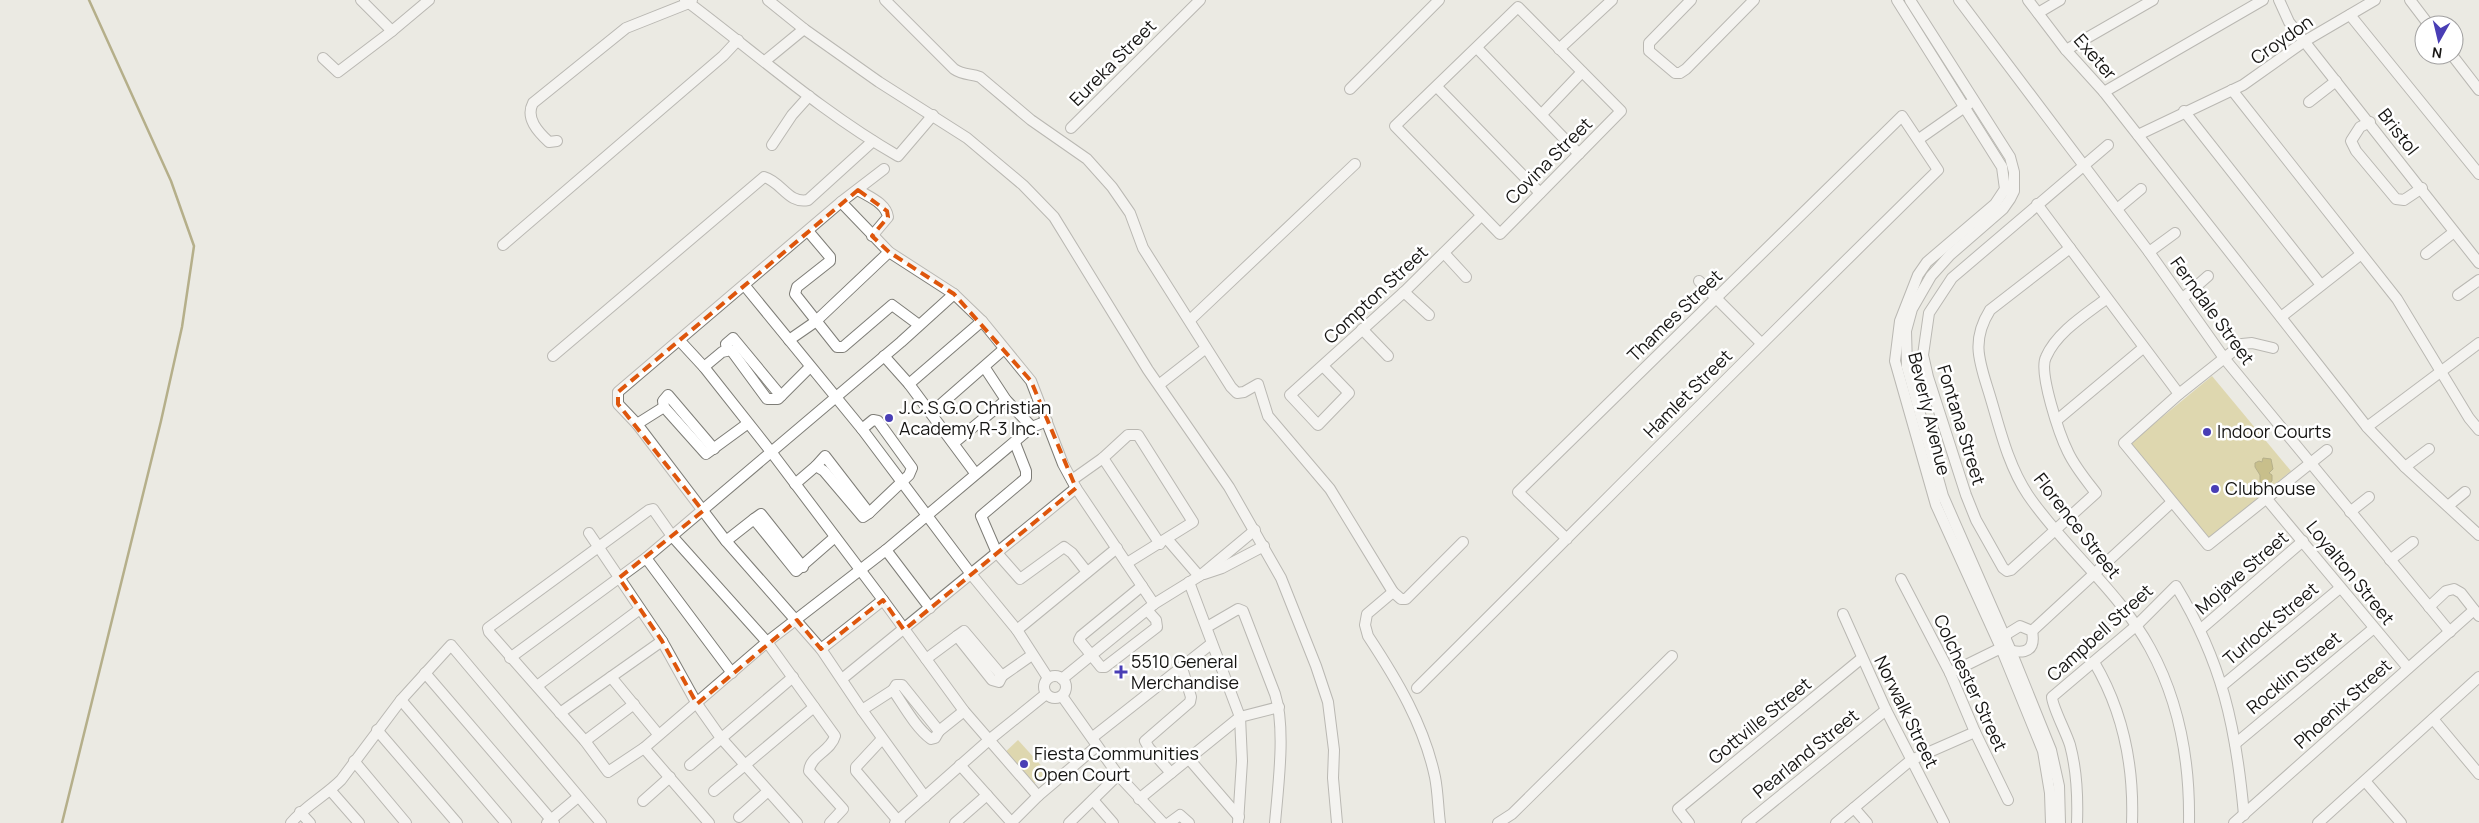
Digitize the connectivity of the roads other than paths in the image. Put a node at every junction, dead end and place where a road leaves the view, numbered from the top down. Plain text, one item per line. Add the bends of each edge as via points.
1 (361, 0) edge
2 (429, 0) edge
3 (768, 0) edge
4 (1200, 0) edge
5 (1439, 0) edge
6 (1692, 0) edge
7 (1754, 0) edge
8 (1897, 0) edge
9 (1910, 0) edge
10 (1959, 0) edge
11 (2028, 0) edge
12 (2060, 0) edge
13 (2153, 0) edge
14 (2264, 0) edge
15 (2279, 0) edge
16 (2375, 0) edge
17 (2410, 0) edge
18 (689, 1) edge
19 (891, 2) edge
20 (1606, 2) edge
21 (2038, 12) junction
22 (2350, 15) junction
23 (2421, 15) edge
24 (804, 29) junction
25 (392, 31) junction
26 (738, 40) junction
27 (2305, 41) junction
28 (1477, 48) junction
29 (1559, 49) junction
30 (2066, 50) junction
31 (323, 58) dead end
32 (765, 61) junction
33 (2460, 65) edge
34 (1582, 72) junction
35 (2336, 81) junction
36 (1437, 87) junction
37 (1350, 89) dead end
38 (2232, 90) junction
39 (2479, 90) edge
40 (2104, 92) junction
41 (809, 96) junction
42 (1973, 100) junction
43 (2309, 102) dead end
44 (1964, 108) junction
45 (2184, 111) junction
46 (1542, 114) junction
47 (933, 115) junction
48 (1902, 116) joint
49 (2370, 122) junction
50 (1071, 128) dead end
51 (2138, 135) junction
52 (1919, 140) junction
53 (556, 141) dead end
54 (873, 142) junction
55 (772, 145) dead end
56 (2108, 145) dead end
57 (1578, 154) junction
58 (1355, 164) dead end
59 (2084, 164) junction
60 (884, 169) dead end
61 (2479, 174) edge
62 (2422, 188) junction
63 (2141, 189) dead end
64 (858, 190) junction
65 (1540, 193) junction
66 (841, 202) junction
67 (2037, 204) junction
68 (2117, 209) junction
69 (1481, 216) junction
70 (808, 231) junction
71 (2454, 232) junction
72 (2174, 233) dead end
73 (872, 236) junction
74 (503, 245) dead end
75 (2070, 248) junction
76 (889, 252) junction
77 (2150, 252) junction
78 (1444, 253) junction
79 (2426, 254) dead end
80 (2360, 255) junction
81 (2479, 263) edge
82 (2208, 276) dead end
83 (1466, 277) dead end
84 (2479, 280) edge
85 (1699, 281) dead end
86 (2322, 285) junction
87 (745, 286) junction
88 (1404, 292) junction
89 (954, 294) junction
90 (2458, 296) dead end
91 (1717, 298) junction
92 (2183, 298) junction
93 (2106, 299) junction
94 (1429, 315) dead end
95 (2281, 317) junction
96 (1190, 320) junction
97 (982, 321) junction
98 (815, 322) junction
99 (919, 325) junction
100 (1362, 329) junction
101 (789, 340) junction
102 (680, 341) junction
103 (1761, 343) junction
104 (2479, 343) edge
105 (1206, 348) junction
106 (2143, 348) junction
107 (2273, 348) dead end
108 (1004, 349) junction
109 (553, 356) dead end
110 (884, 356) junction
111 (1388, 356) dead end
112 (2224, 358) junction
113 (1323, 366) junction
114 (704, 367) junction
115 (810, 367) junction
116 (985, 368) junction
117 (2441, 372) junction
118 (909, 384) junction
119 (1160, 384) junction
120 (2179, 394) junction
121 (835, 397) junction
122 (1006, 400) junction
123 (931, 413) junction
124 (1047, 420) junction
125 (2057, 420) junction
126 (637, 424) junction
127 (747, 424) junction
128 (1032, 427) junction
129 (2367, 427) junction
130 (862, 429) junction
131 (2479, 430) edge
132 (954, 443) junction
133 (1015, 443) junction
134 (2429, 449) dead end
135 (2327, 450) dead end
136 (772, 453) junction
137 (1104, 458) junction
138 (2309, 463) junction
139 (2405, 467) junction
140 (976, 473) junction
141 (902, 482) junction
142 (795, 484) junction
143 (1074, 484) junction
144 (2465, 492) dead end
145 (2369, 497) dead end
146 (2266, 498) junction
147 (2172, 502) junction
148 (2448, 506) junction
149 (703, 511) junction
150 (2350, 512) junction
151 (926, 516) junction
152 (1255, 530) junction
153 (2056, 531) junction
154 (589, 533) dead end
155 (2479, 535) edge
156 (672, 536) junction
157 (835, 537) junction
158 (1567, 540) junction
159 (726, 541) junction
160 (2303, 541) junction
161 (1164, 542) junction
162 (1463, 542) dead end
163 (2413, 542) dead end
164 (599, 546) junction
165 (1264, 546) junction
166 (1117, 548) junction
167 (886, 550) junction
168 (997, 553) junction
169 (646, 558) junction
170 (2390, 560) junction
171 (1127, 563) junction
172 (860, 569) junction
173 (1087, 572) junction
174 (971, 574) junction
175 (2093, 575) junction
176 (1200, 576) junction
177 (619, 578) junction
178 (1901, 579) dead end
179 (1189, 582) junction
180 (1142, 586) junction
181 (2340, 588) junction
182 (1393, 592) junction
183 (883, 600) junction
184 (2429, 606) junction
185 (1150, 607) junction
186 (930, 608) junction
187 (640, 609) junction
188 (2477, 613) edge
189 (1843, 614) dead end
190 (797, 620) junction
191 (2137, 625) junction
192 (1207, 627) junction
193 (2374, 628) junction
194 (904, 630) junction
195 (1017, 630) junction
196 (2202, 630) junction
197 (2032, 631) junction
198 (2450, 632) junction
199 (662, 641) junction
200 (767, 642) junction
201 (1211, 644) junction
202 (2005, 646) junction
203 (821, 649) junction
204 (1032, 655) junction
205 (1091, 655) junction
206 (1672, 656) dead end
207 (510, 658) junction
208 (1862, 658) junction
209 (926, 659) junction
210 (2094, 662) junction
211 (1182, 668) junction
212 (2408, 668) junction
213 (425, 673) junction
214 (732, 673) junction
215 (1950, 673) junction
216 (611, 676) junction
217 (793, 678) junction
218 (1048, 678) junction
219 (842, 679) junction
220 (1062, 679) junction
221 (2477, 683) edge
222 (2223, 685) junction
223 (537, 686) junction
224 (1417, 688) dead end
225 (1046, 694) junction
226 (1062, 696) junction
227 (400, 700) junction
228 (634, 704) junction
229 (696, 704) junction
230 (814, 707) junction
231 (1279, 707) junction
232 (862, 710) junction
233 (1886, 710) junction
234 (964, 711) junction
235 (560, 713) junction
236 (1240, 717) junction
237 (2433, 719) junction
238 (377, 730) junction
239 (1975, 732) junction
240 (658, 734) junction
241 (721, 738) junction
242 (882, 739) junction
243 (989, 740) junction
244 (585, 741) junction
245 (1095, 742) junction
246 (2235, 744) junction
247 (644, 748) junction
248 (1189, 759) junction
249 (1912, 760) junction
250 (354, 762) junction
251 (690, 765) dead end
252 (960, 765) junction
253 (746, 767) junction
254 (1171, 772) junction
255 (2479, 774) edge
256 (1118, 775) junction
257 (670, 778) junction
258 (2365, 781) junction
259 (331, 791) junction
260 (714, 791) dead end
261 (768, 792) junction
262 (987, 795) junction
263 (1038, 796) junction
264 (578, 797) junction
265 (925, 797) junction
266 (1139, 799) junction
267 (1093, 800) junction
268 (2008, 800) dead end
269 (643, 801) dead end
270 (1854, 808) junction
271 (300, 812) junction
272 (2244, 814) junction
273 (739, 817) dead end
274 (1239, 820) edge
275 (550, 822) edge
276 (793, 822) edge
277 (898, 822) edge
278 (291, 823) edge
279 (310, 823) edge
280 (359, 823) edge
281 (406, 823) edge
282 (456, 823) edge
283 (506, 823) edge
284 (601, 823) edge
285 (710, 823) edge
286 (830, 823) edge
287 (955, 823) edge
288 (1011, 823) edge
289 (1068, 823) edge
290 (1113, 823) edge
291 (1163, 823) edge
292 (1169, 823) edge
293 (1189, 823) edge
294 (1275, 823) edge
295 (1337, 823) edge
296 (1440, 823) edge
297 (1498, 823) edge
298 (1689, 823) edge
299 (1747, 823) edge
300 (1836, 823) edge
301 (1866, 823) edge
302 (1944, 823) edge
303 (2051, 823) edge
304 (2060, 823) edge
305 (2077, 823) edge
306 (2132, 823) edge
307 (2189, 823) edge
308 (2234, 823) edge
309 (2318, 823) edge
310 (2401, 823) edge

1 - 25 street
2 - 25 street
3 - 24 street
4 - 50 street, Eureka Street
5 - 37 street
6 - 7 street via 1648,47 1651,54 1675,73 1686,69
8 - 44 street, Beverly Avenue
9 - 42 street, Beverly Avenue
10 - 59 street, Ferndale Street
11 - 21 street, Exeter
12 - 21 street
13 - 30 street
14 - 40 street
15 - 27 street, Bristol via 2289,22
16 - 22 street, Croydon
17 - 23 street
18 - 26 street
18 - 53 street via 626,28 533,103 531,121 550,142
19 - 96 street via 954,69 980,77 1031,120 1087,159 1130,213 1143,248
20 - 29 street
21 - 30 street, Exeter
22 - 27 street, Croydon
22 - 61 street
24 - 32 street
24 - 47 street
25 - 31 street via 338,72
26 - 32 street
26 - 74 street
27 - 35 street, Bristol
27 - 38 street, Croydon via 2253,80
28 - 29 street via 1518,8
28 - 36 street
28 - 46 street
29 - 34 street
30 - 40 street, Exeter
32 - 41 street
33 - 39 street
34 - 46 street
34 - 57 street, Covina Street via 1621,111
35 - 43 street
35 - 49 street, Bristol
36 - 65 street
36 - 69 street via 1395,126
38 - 45 street, Croydon
38 - 80 street
40 - 51 street, Exeter
41 - 54 street
41 - 55 street
42 - 44 street
42 - 202 street, Beverly Avenue via 2010,157 2014,191 2003,209 1950,255 1921,292 1906,331 1907,367 1943,496
44 - 52 street
44 - 202 street, Beverly Avenue via 1996,154 2002,167 2005,189 1995,204 1927,262 1918,275 1900,321 1895,362 1936,505
45 - 51 street, Croydon
45 - 86 street
46 - 57 street
47 - 54 street via 898,156
47 - 119 street via 967,138 1023,185 1054,217 1148,370
48 - 52 street, Hamlet Street
48 - 91 street, Thames Street
49 - 62 street, Bristol
49 - 62 street via 2360,127 2351,141 2356,152 2396,199 2404,200
51 - 95 street, Exeter
52 - 103 street, Hamlet Street via 1938,170
54 - 109 street via 808,200 794,200 770,178 764,177
56 - 59 street
57 - 65 street, Covina Street
58 - 96 street
59 - 67 street
59 - 68 street, Ferndale Street
60 - 64 street
62 - 71 street, Bristol
63 - 68 street
64 - 66 street
64 - 73 street via 887,211 888,217
65 - 69 street, Covina Street via 1500,234
66 - 70 street
66 - 73 street
67 - 75 street
67 - 153 street, Fontana Street via 1948,283 1929,313 1923,355 1966,495 2003,568 2011,570
68 - 77 street, Ferndale Street
69 - 78 street, Compton Street
70 - 87 street
70 - 98 street via 830,257 830,261 797,287 795,294
71 - 79 street
71 - 81 street, Bristol
72 - 77 street
73 - 76 street
75 - 93 street
75 - 153 street, Florence Street via 1990,310 1978,337 1978,356 2007,453 2027,494
76 - 89 street
76 - 98 street
77 - 92 street, Ferndale Street
78 - 83 street
78 - 88 street, Compton Street
80 - 86 street
80 - 117 street via 2397,299
82 - 92 street
84 - 90 street
85 - 91 street
86 - 95 street
87 - 101 street
87 - 102 street
88 - 94 street
88 - 100 street, Compton Street
89 - 97 street
89 - 99 street
91 - 103 street
91 - 158 street, Thames Street via 1518,492
92 - 112 street, Ferndale Street
93 - 106 street
93 - 125 street via 2053,344 2044,359 2046,386
95 - 129 street, Exeter
96 - 105 street
97 - 108 street
97 - 118 street
98 - 99 street via 839,348 892,305
98 - 101 street
99 - 110 street
100 - 111 street
100 - 113 street, Compton Street
101 - 115 street
102 - 114 street
102 - 126 street via 618,392 618,404
103 - 158 street, Hamlet Street
104 - 117 street
105 - 119 street
105 - 182 street via 1237,393 1258,384 1268,416 1330,489
106 - 120 street
106 - 125 street
107 - 112 street via 2242,344
108 - 116 street
108 - 124 street via 1030,380
110 - 118 street
110 - 121 street
112 - 120 street
112 - 138 street, Ferndale Street
113 - 113 street, Compton Street via 1290,395 1318,424 1349,393
114 - 115 street via 731,350 767,399 772,400
114 - 127 street
115 - 121 street
116 - 122 street
116 - 123 street
117 - 129 street
117 - 131 street
118 - 123 street
119 - 152 street
120 - 147 street via 2124,443
121 - 130 street
121 - 136 street
122 - 128 street
122 - 132 street
123 - 132 street
124 - 128 street
124 - 143 street
125 - 153 street, Fontana Street via 2068,452 2096,493
126 - 127 street via 664,407 706,454
126 - 149 street
127 - 136 street
128 - 133 street
129 - 139 street, Exeter
130 - 141 street
130 - 141 street via 873,420 878,421 912,468
132 - 140 street
133 - 140 street
133 - 168 street via 1026,478 980,516
134 - 139 street
135 - 138 street
136 - 142 street
136 - 149 street
137 - 143 street
137 - 161 street
137 - 161 street via 1128,435 1138,435 1193,522
138 - 146 street
138 - 150 street, Ferndale Street
139 - 148 street, Exeter
140 - 151 street
141 - 142 street via 863,518 824,471 816,466
141 - 151 street
142 - 157 street
143 - 166 street
143 - 168 street
144 - 148 street
145 - 150 street
146 - 147 street via 2208,545
146 - 160 street, Loyalton Street
147 - 175 street
148 - 155 street, Exeter
149 - 156 street
149 - 159 street
150 - 170 street, Ferndale Street
151 - 167 street
151 - 174 street
152 - 165 street
152 - 176 street
153 - 175 street, Florence Street
154 - 164 street
156 - 164 street via 652,509
156 - 169 street
156 - 200 street
157 - 159 street via 796,572 761,514
157 - 172 street
158 - 224 street, Hamlet Street
159 - 190 street
160 - 181 street, Loyalton Street
160 - 196 street, Mojave Street
161 - 171 street
161 - 176 street
162 - 182 street via 1406,599
163 - 170 street
164 - 177 street
164 - 207 street via 488,628
165 - 176 street
165 - 295 street via 1281,578 1328,702
166 - 171 street
166 - 173 street
167 - 172 street
167 - 186 street
168 - 173 street via 1020,579 1064,547
168 - 174 street
169 - 177 street
169 - 214 street
170 - 184 street, Ferndale Street
171 - 180 street
172 - 183 street
172 - 190 street
173 - 195 street
174 - 186 street
174 - 195 street
175 - 191 street, Florence Street
175 - 197 street
176 - 179 street
177 - 187 street
177 - 207 street
178 - 215 street, Colchester Street
179 - 185 street
179 - 192 street
180 - 185 street
180 - 205 street via 1081,636 1081,643
181 - 193 street, Loyalton Street
181 - 222 street, Turlock Street
182 - 296 street via 1367,614 1365,625 1368,636 1412,709 1424,740 1435,777
183 - 194 street
183 - 203 street
184 - 188 street via 2446,591 2454,589
184 - 198 street, Ferndale Street
185 - 205 street
185 - 205 street via 1157,627 1105,668
186 - 194 street
187 - 199 street
187 - 223 street
188 - 198 street, Phoenix Street
189 - 208 street, Norwalk Street
190 - 200 street
190 - 203 street
191 - 196 street, Campbell Street via 2176,586
191 - 210 street, Campbell Street
191 - 307 street, Florence Street via 2151,650 2180,725 2188,774
192 - 201 street
192 - 231 street via 1238,609 1243,611
193 - 212 street, Loyalton Street
193 - 246 street, Rocklin Street
194 - 209 street
194 - 219 street
195 - 204 street
196 - 222 street
197 - 202 street via 2026,627 2015,627 2007,634
197 - 202 street via 2032,645 2023,653
198 - 212 street, Phoenix Street
199 - 216 street
199 - 229 street
200 - 214 street
200 - 217 street
201 - 211 street
201 - 236 street
202 - 215 street
202 - 303 street, Beverly Avenue via 2043,751
202 - 304 street, Beverly Avenue via 2051,750 2059,786
203 - 219 street
204 - 209 street via 1002,676 967,632 962,632
204 - 218 street
205 - 220 street
206 - 297 street via 1512,814
207 - 223 street
208 - 233 street, Norwalk Street
208 - 298 street, Gottville Street via 1678,809
209 - 234 street
210 - 305 street, Campbell Street via 2052,697 2074,762
210 - 306 street via 2111,696 2126,745 2133,796
211 - 245 street
211 - 254 street via 1190,702 1145,741
212 - 272 street, Phoenix Street
213 - 227 street
213 - 264 street via 451,645
213 - 275 street
214 - 229 street
215 - 239 street, Colchester Street
216 - 228 street
216 - 235 street
217 - 230 street
217 - 241 street
218 - 220 street
218 - 225 street via 1044,683
219 - 232 street
220 - 226 street via 1066,687
221 - 237 street
222 - 246 street
223 - 235 street
225 - 226 street
225 - 243 street
226 - 245 street
227 - 238 street
227 - 283 street
228 - 240 street
228 - 244 street
229 - 240 street
229 - 241 street
230 - 253 street
230 - 286 street via 835,736 809,766 809,771 843,810
231 - 236 street
231 - 294 street
232 - 234 street via 892,690 930,738 935,738
232 - 242 street
233 - 249 street, Norwalk Street
233 - 299 street, Pearland Street
234 - 243 street
235 - 244 street
236 - 248 street
236 - 274 street
237 - 255 street
237 - 258 street
238 - 250 street
238 - 282 street
239 - 249 street
239 - 268 street, Colchester Street
240 - 247 street
241 - 251 street
241 - 253 street
242 - 265 street
242 - 277 street via 856,767 856,771
243 - 252 street
243 - 263 street
244 - 247 street via 608,772
245 - 256 street
245 - 263 street
246 - 272 street
247 - 257 street
248 - 254 street
248 - 274 street
249 - 270 street
249 - 302 street, Norwalk Street
250 - 259 street
250 - 281 street
252 - 262 street
252 - 265 street
253 - 260 street
253 - 261 street
254 - 266 street
256 - 266 street
256 - 267 street
257 - 269 street
257 - 285 street
258 - 309 street
258 - 310 street
259 - 271 street
259 - 280 street
261 - 273 street
261 - 276 street
262 - 287 street
262 - 288 street
263 - 288 street
264 - 275 street
264 - 284 street
265 - 277 street
266 - 291 street
267 - 289 street
267 - 290 street
270 - 300 street
270 - 301 street
271 - 278 street
271 - 279 street
272 - 308 street, Phoenix Street
292 - 293 street via 1180,815

